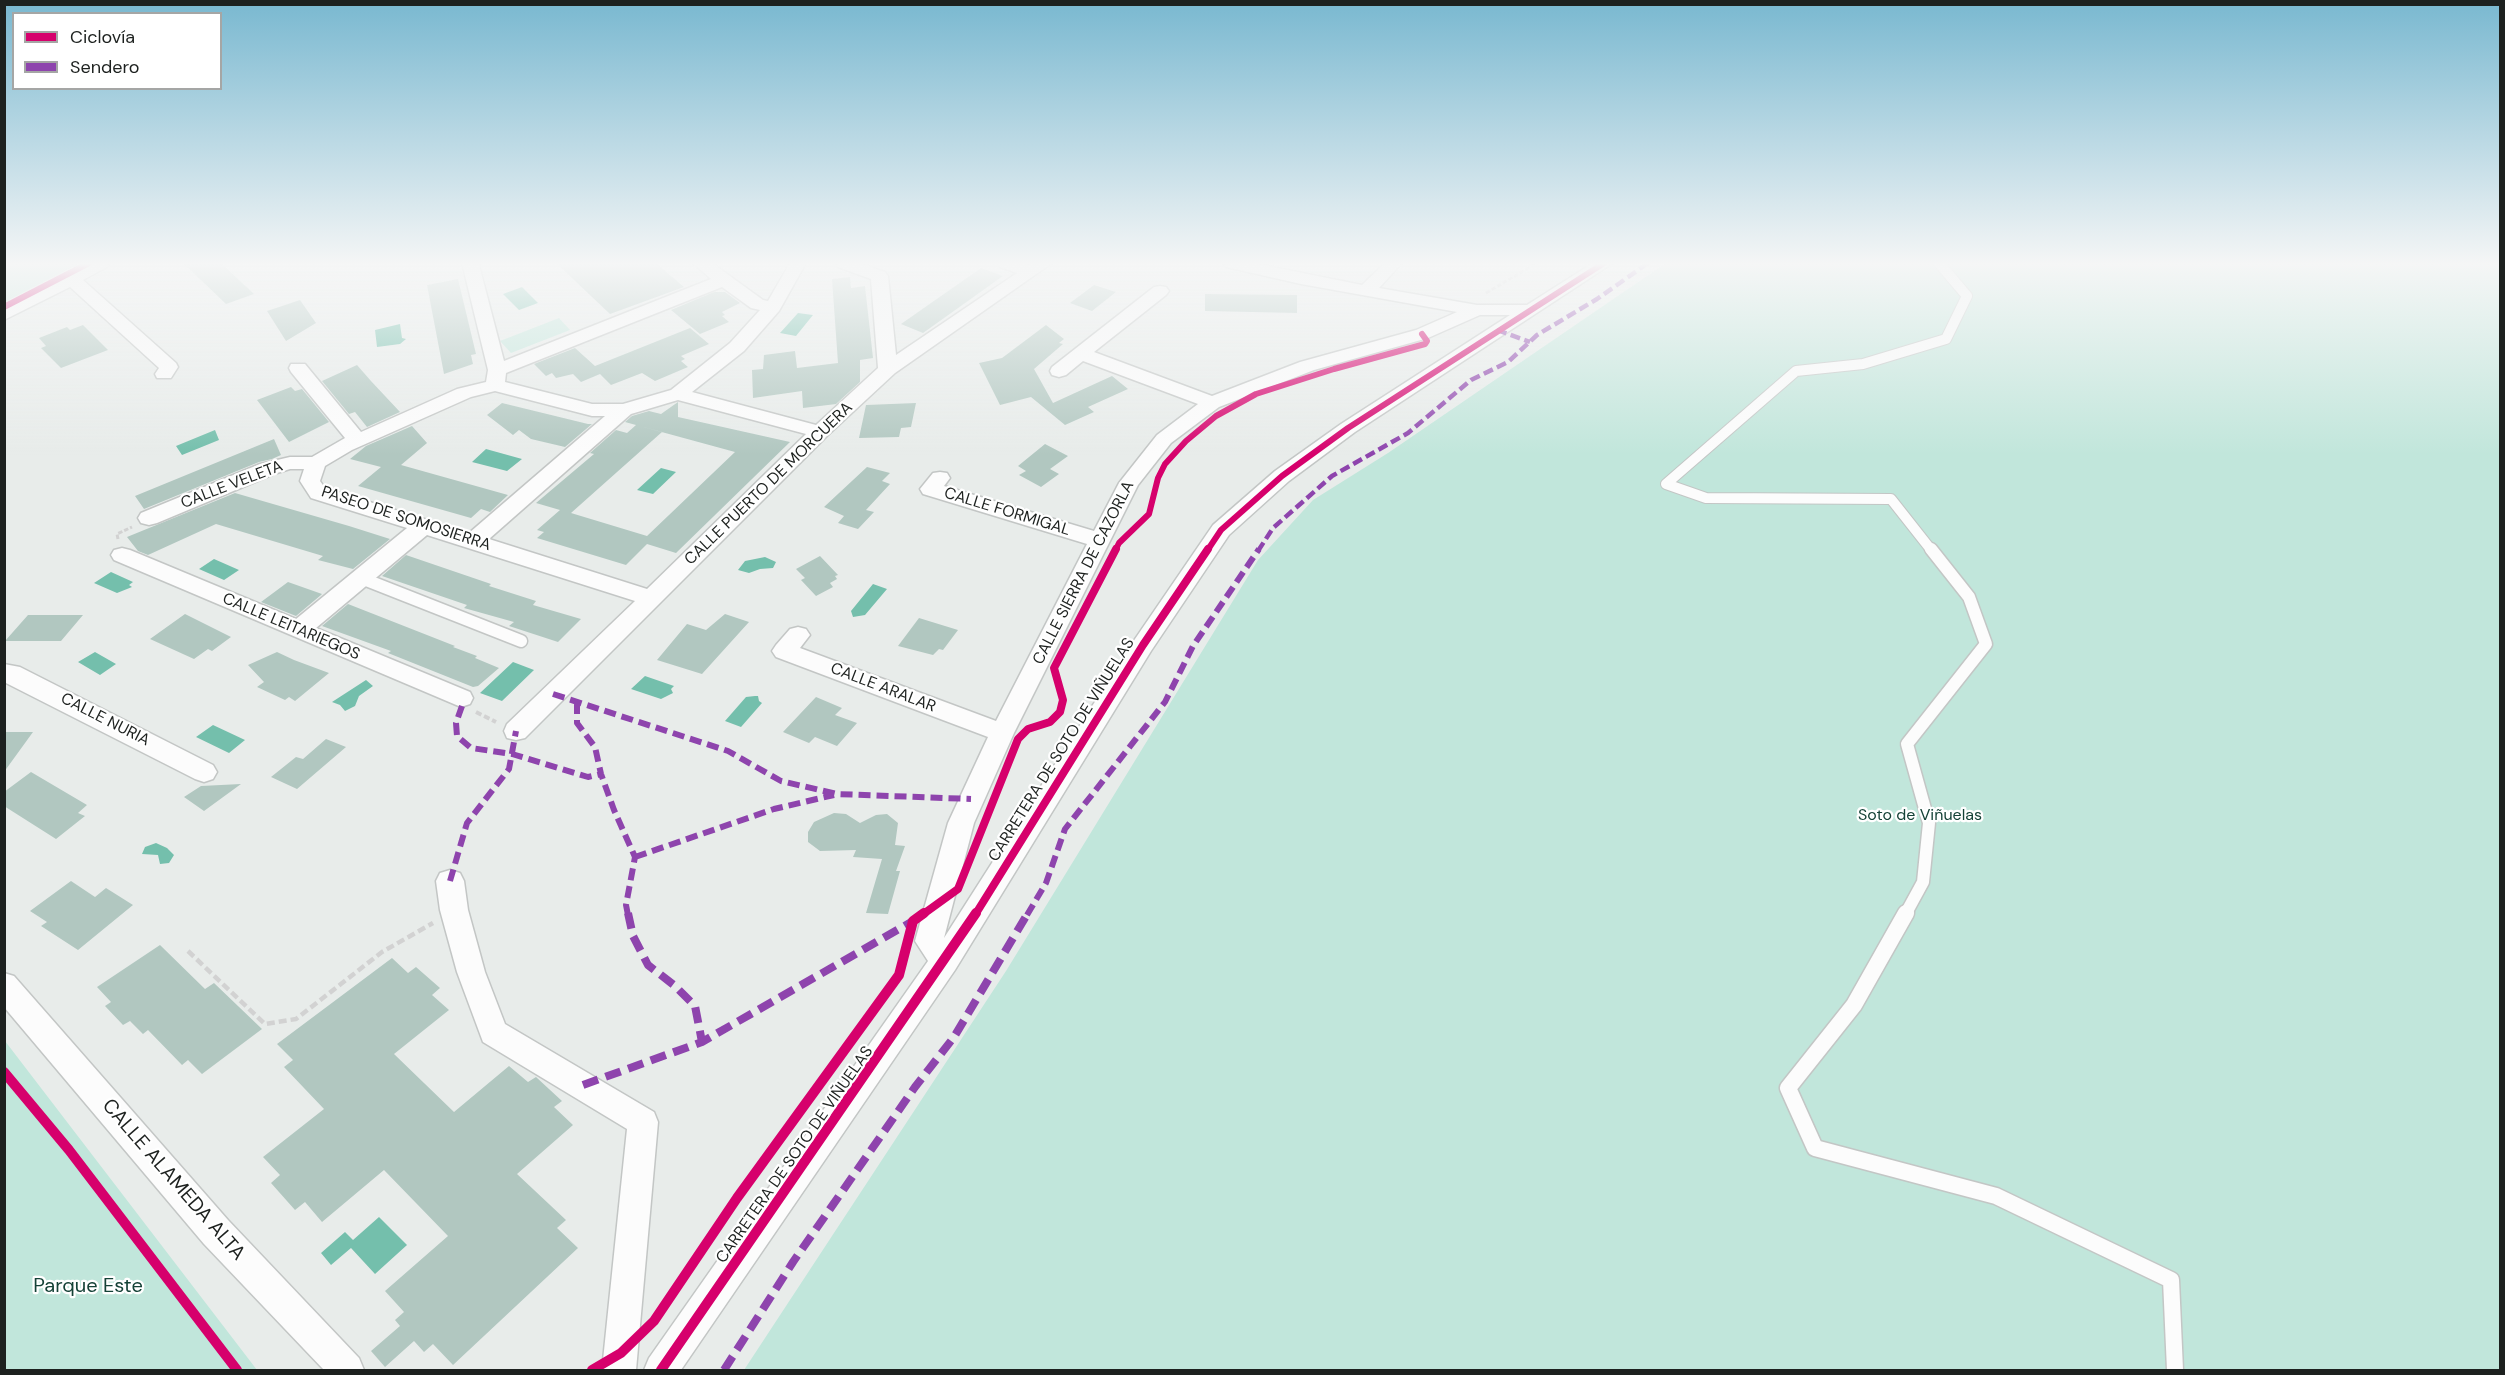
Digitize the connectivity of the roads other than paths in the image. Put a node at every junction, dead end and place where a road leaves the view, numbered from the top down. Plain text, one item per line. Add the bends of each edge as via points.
1 (125, 327) edge
2 (485, 327) edge
3 (614, 327) edge
4 (755, 327) edge
5 (884, 327) edge
6 (949, 327) edge
7 (1115, 327) edge
8 (1435, 327) edge
9 (1495, 327) edge
10 (1502, 327) edge
11 (1952, 327) edge
12 (1497, 330) junction
13 (1082, 354) junction
14 (298, 368) dead end
15 (888, 369) junction
16 (1059, 371) dead end
17 (164, 374) dead end
18 (496, 378) junction
19 (678, 394) junction
20 (1212, 403) junction
21 (624, 410) junction
22 (820, 432) junction
23 (357, 440) junction
24 (316, 463) junction
25 (940, 478) dead end
26 (149, 518) dead end
27 (423, 526) junction
28 (1099, 540) junction
29 (472, 542) junction
30 (122, 555) dead end
31 (361, 578) junction
32 (652, 598) junction
33 (298, 630) junction
34 (798, 635) dead end
35 (521, 641) dead end
36 (4, 673) edge
37 (468, 705) road end
38 (516, 731) dead end
39 (1002, 733) junction
40 (204, 772) dead end
41 (452, 896) road end
42 (945, 961) junction
43 (4, 985) edge
44 (347, 1371) edge
45 (619, 1371) edge
46 (661, 1371) edge
47 (2175, 1371) edge

1 - 17 street via 169,368
2 - 18 street
3 - 18 street
4 - 19 street, PASEO DE SOMOSIERRA via 737,347
5 - 15 street
6 - 15 street, CALLE PUERTO DE MORCUERA
7 - 13 street
8 - 20 street, CALLE SIERRA DE CAZORLA via 1307,366
9 - 12 street
10 - 12 street, CARRETERA DE SOTO DE VIÑUELAS
11 - 47 lane via 1946,339 1863,364 1796,371 1666,484 1706,498 1891,499 1969,597 1986,644 1907,744 1929,823 1923,882 1854,1005 1788,1088 1815,1148 1996,1196 2171,1280
12 - 42 street, CARRETERA DE SOTO DE VIÑUELAS via 1348,428 1282,476 1221,530 1143,645
13 - 16 street
13 - 20 street
14 - 23 street
15 - 22 street, CALLE PUERTO DE MORCUERA
18 - 21 street, PASEO DE SOMOSIERRA via 592,410
18 - 23 street, PASEO DE SOMOSIERRA
19 - 21 street, PASEO DE SOMOSIERRA
19 - 22 street
20 - 28 street, CALLE SIERRA DE CAZORLA via 1164,439 1129,483
21 - 29 street
22 - 32 street, CALLE PUERTO DE MORCUERA
23 - 24 street, PASEO DE SOMOSIERRA
24 - 26 street, CALLE VELETA via 290,463 267,469
24 - 27 street, PASEO DE SOMOSIERRA via 310,482 318,493
25 - 28 street, CALLE FORMIGAL via 930,489
27 - 29 street, PASEO DE SOMOSIERRA
27 - 31 street
28 - 39 street, CALLE SIERRA DE CAZORLA
29 - 32 street, PASEO DE SOMOSIERRA
30 - 33 street, CALLE LEITARIEGOS
31 - 33 street
31 - 35 lane
32 - 38 street, CALLE PUERTO DE MORCUERA
33 - 37 street, CALLE LEITARIEGOS
34 - 39 street, CALLE ARALAR via 784,651
36 - 40 street, CALLE NURIA via 12,673
39 - 42 street, CALLE SIERRA DE CAZORLA via 961,823 929,941
41 - 45 street via 471,972 494,1033 643,1122
42 - 46 street, CARRETERA DE SOTO DE VIÑUELAS
43 - 44 street, CALLE ALAMEDA ALTA via 216,1232

